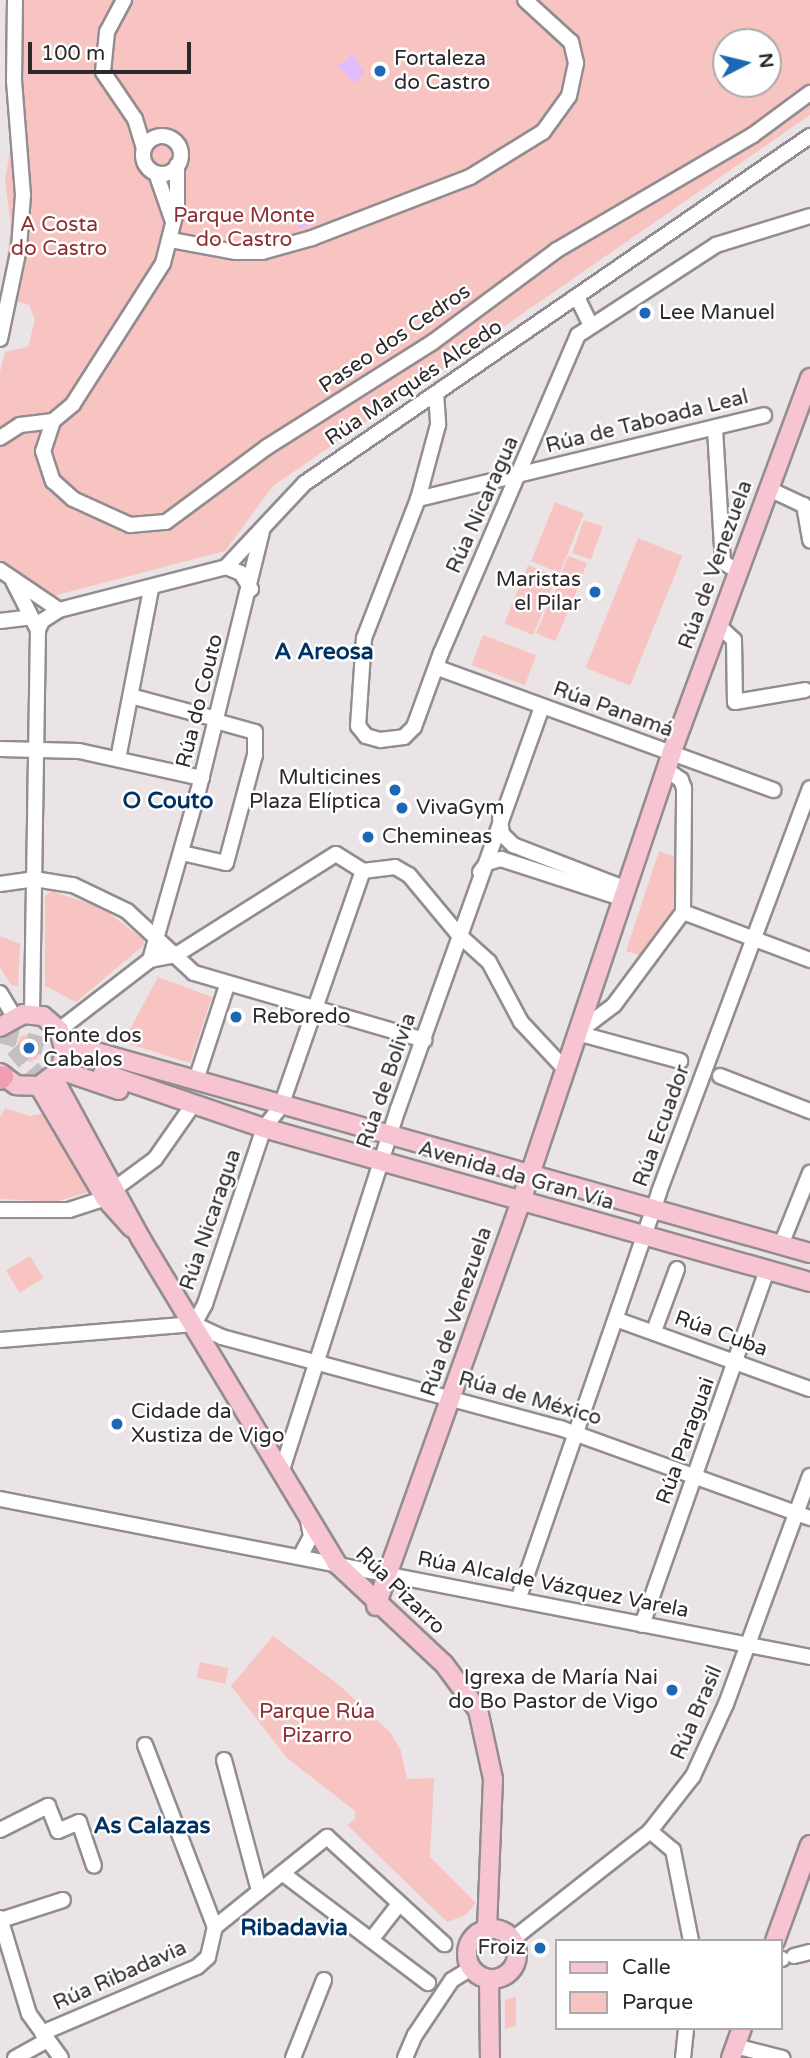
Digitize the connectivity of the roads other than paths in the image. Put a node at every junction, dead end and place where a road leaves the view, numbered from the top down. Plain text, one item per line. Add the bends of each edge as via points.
1 (15, 0) edge
2 (124, 0) edge
3 (525, 0) edge
4 (810, 93) edge
5 (810, 136) edge
6 (144, 148) junction
7 (177, 165) junction
8 (156, 173) junction
9 (810, 216) edge
10 (172, 234) junction
11 (577, 296) junction
12 (2, 320) edge
13 (591, 326) junction
14 (0, 339) edge
15 (808, 389) edge
16 (436, 393) junction
17 (764, 415) dead end
18 (53, 421) junction
19 (715, 429) junction
20 (0, 438) edge
21 (520, 475) junction
22 (769, 489) junction
23 (418, 499) junction
24 (262, 532) junction
25 (810, 540) edge
26 (226, 567) junction
27 (0, 570) edge
28 (740, 573) junction
29 (13, 581) junction
30 (251, 589) junction
31 (151, 590) junction
32 (59, 610) junction
33 (31, 617) junction
34 (0, 621) edge
35 (718, 625) junction
36 (38, 630) junction
37 (438, 668) junction
38 (805, 690) dead end
39 (131, 696) junction
40 (542, 706) junction
41 (215, 720) junction
42 (36, 748) junction
43 (0, 749) edge
44 (118, 760) junction
45 (669, 762) junction
46 (202, 778) junction
47 (810, 788) edge
48 (773, 790) dead end
49 (499, 817) junction
50 (182, 853) junction
51 (363, 871) junction
52 (479, 873) junction
53 (34, 879) junction
54 (0, 884) edge
55 (625, 894) junction
56 (683, 912) junction
57 (459, 935) junction
58 (160, 937) junction
59 (755, 938) junction
60 (176, 955) junction
61 (150, 960) junction
62 (810, 960) edge
63 (227, 985) junction
64 (0, 993) edge
65 (315, 1008) junction
66 (32, 1014) junction
67 (4, 1023) edge
68 (577, 1033) junction
69 (62, 1036) junction
70 (424, 1040) junction
71 (680, 1061) dead end
72 (565, 1069) junction
73 (720, 1076) dead end
74 (50, 1077) junction
75 (197, 1077) junction
76 (2, 1079) edge
77 (217, 1088) junction
78 (281, 1106) junction
79 (190, 1109) junction
80 (211, 1111) junction
81 (810, 1111) edge
82 (264, 1128) junction
83 (389, 1137) junction
84 (380, 1161) junction
85 (98, 1172) dead end
86 (810, 1173) edge
87 (529, 1176) junction
88 (111, 1193) junction
89 (521, 1201) junction
90 (655, 1209) junction
91 (0, 1210) edge
92 (121, 1216) junction
93 (647, 1236) junction
94 (141, 1238) junction
95 (781, 1245) junction
96 (810, 1253) edge
97 (677, 1269) dead end
98 (767, 1270) junction
99 (810, 1282) edge
100 (618, 1320) junction
101 (194, 1324) junction
102 (654, 1331) junction
103 (0, 1340) edge
104 (737, 1362) junction
105 (317, 1363) junction
106 (810, 1389) edge
107 (451, 1397) junction
108 (577, 1433) junction
109 (281, 1473) junction
110 (810, 1476) edge
111 (696, 1477) junction
112 (0, 1499) edge
113 (803, 1516) edge
114 (308, 1521) junction
115 (300, 1557) junction
116 (337, 1564) junction
117 (389, 1574) junction
118 (517, 1600) junction
119 (376, 1606) junction
120 (642, 1625) junction
121 (748, 1645) junction
122 (810, 1657) edge
123 (145, 1745) dead end
124 (224, 1760) dead end
125 (0, 1830) edge
126 (650, 1831) junction
127 (810, 1845) edge
128 (94, 1866) dead end
129 (282, 1873) junction
130 (259, 1891) junction
131 (63, 1900) dead end
132 (399, 1905) junction
133 (0, 1919) edge
134 (215, 1927) junction
135 (487, 1929) junction
136 (513, 1939) junction
137 (691, 1939) edge
138 (776, 1939) edge
139 (371, 1940) junction
140 (443, 1944) dead end
141 (810, 1952) edge
142 (785, 1958) edge
143 (471, 1968) junction
144 (489, 1979) junction
145 (324, 1980) dead end
146 (428, 1983) dead end
147 (686, 2030) edge
148 (741, 2030) edge
149 (44, 2037) junction
150 (733, 2052) edge
151 (15, 2058) edge
152 (61, 2058) edge
153 (293, 2058) edge
154 (405, 2058) edge
155 (489, 2058) edge
156 (683, 2058) edge
157 (782, 2058) edge

1 - 12 street via 14,81 23,195
2 - 6 street via 107,32 103,72 135,119
3 - 10 street via 571,42 576,62 569,96 543,132 470,177 312,238 262,251 236,252
4 - 18 street, Paseo dos Cedros via 753,135 576,237 433,342 267,447 166,522 130,525 63,490 46,468 43,451
5 - 11 street, Rúa Marqués Alcedo
6 - 7 street via 153,138 169,138 179,149
6 - 8 street via 145,164
7 - 8 street via 168,173
7 - 10 street
8 - 10 street
9 - 13 street, Rúa Nicaragua via 716,244
10 - 18 street via 163,263 74,404
11 - 13 street
11 - 16 street, Rúa Marqués Alcedo
12 - 14 street
13 - 21 street, Rúa Nicaragua via 578,335
15 - 22 main road, Rúa de Venezuela
16 - 23 street via 438,425
16 - 24 street, Rúa Marqués Alcedo via 288,496
17 - 19 street, Rúa de Taboada Leal
18 - 20 street via 20,425
19 - 21 street, Rúa de Taboada Leal
19 - 28 street via 723,562
21 - 23 street, Rúa de Taboada Leal
21 - 37 street, Rúa Nicaragua
22 - 25 street via 804,505
22 - 28 main road, Rúa de Venezuela
23 - 37 street, Rúa Nicaragua via 364,638 358,726 373,739 407,735
24 - 26 street, Rúa Marqués Alcedo
24 - 30 street, Rúa do Couto
26 - 30 street via 241,573
26 - 31 street, Rúa Marqués Alcedo
27 - 29 street
28 - 35 main road, Rúa de Venezuela
29 - 32 street
29 - 33 street
30 - 41 street, Rúa do Couto
31 - 32 street, Rúa Marqués Alcedo
31 - 39 street
32 - 36 street via 42,621
33 - 34 street
33 - 36 street
35 - 38 street via 734,640 735,702
35 - 45 main road, Rúa de Venezuela
36 - 42 street
37 - 40 street, Rúa Panamá
39 - 41 street
39 - 44 street
40 - 45 street, Rúa Panamá
40 - 49 street, Rúa de Bolivia
41 - 46 street, Rúa do Couto
41 - 50 street via 255,732 255,755 226,863
42 - 43 street
42 - 44 street
42 - 53 street
44 - 46 street
45 - 48 street, Rúa Panamá
45 - 55 main road, Rúa de Venezuela
45 - 56 street via 684,788
46 - 50 street, Rúa do Couto
47 - 59 street, Rúa Ecuador
49 - 52 street, Rúa de Bolivia
49 - 55 street via 502,834 513,845
50 - 58 street, Rúa do Couto
51 - 57 street via 395,867 409,875
51 - 60 street via 336,854
51 - 65 street
52 - 55 street via 487,863 500,859
52 - 57 street, Rúa de Bolivia
53 - 54 street
53 - 58 street via 63,882 100,895
53 - 66 street
55 - 68 main road, Rúa de Venezuela
56 - 59 street
56 - 68 street via 614,1005
57 - 70 street, Rúa de Bolivia
57 - 72 street via 489,962 521,1022
58 - 60 street
58 - 61 street, Rúa do Couto
59 - 62 street
59 - 90 street, Rúa Ecuador
60 - 61 street
60 - 63 street via 194,973
61 - 69 street
63 - 65 street
63 - 75 street
64 - 67 street
65 - 70 street
65 - 78 street
66 - 67 main road
66 - 69 main road, Avenida da Gran Vía
68 - 71 street
68 - 72 main road, Rúa de Venezuela
69 - 74 main road
69 - 75 main road, Avenida da Gran Vía
70 - 83 street, Rúa de Bolivia
72 - 87 main road, Rúa de Venezuela
73 - 81 street
74 - 76 main road, Avenida da Gran Vía via 27,1087
74 - 79 main road, Avenida da Gran Vía
74 - 88 main road, Rúa Pizarro
75 - 77 main road, Avenida da Gran Vía
77 - 78 main road, Avenida da Gran Vía
77 - 80 main road, Avenida da Gran Vía via 195,1088 104,1069
78 - 82 street, Rúa Nicaragua
78 - 83 main road, Avenida da Gran Vía
79 - 80 main road, Avenida da Gran Vía
79 - 88 street via 155,1159
80 - 82 main road, Avenida da Gran Vía
82 - 84 main road, Avenida da Gran Vía
82 - 101 street, Rúa Nicaragua via 205,1304
83 - 84 street, Rúa de Bolivia
83 - 87 main road, Avenida da Gran Vía
84 - 89 main road, Avenida da Gran Vía
84 - 105 street, Rúa de Bolivia
85 - 92 main road, Rúa Pizarro
86 - 95 street
87 - 89 main road, Rúa de Venezuela
87 - 90 main road, Avenida da Gran Vía
88 - 91 street via 69,1210
88 - 92 main road, Rúa Pizarro
88 - 94 main road, Rúa Pizarro
89 - 93 main road, Avenida da Gran Vía
89 - 107 main road, Rúa de Venezuela
90 - 93 street, Rúa Ecuador
90 - 95 main road, Avenida da Gran Vía
92 - 94 main road, Rúa Pizarro
93 - 98 main road, Avenida da Gran Vía
93 - 100 street, Rúa Ecuador
94 - 101 main road, Rúa Pizarro
95 - 96 main road, Avenida da Gran Vía
97 - 102 street
98 - 99 main road, Avenida da Gran Vía
98 - 104 street, Rúa Paraguai
100 - 102 street, Rúa Cuba
100 - 108 street, Rúa Ecuador
101 - 103 street
101 - 105 street, Rúa de México via 222,1337
101 - 109 main road, Rúa Pizarro
102 - 104 street, Rúa Cuba
104 - 106 street, Rúa Cuba
104 - 111 street, Rúa Paraguai
105 - 107 street, Rúa de México
105 - 109 street, Rúa de Bolivia
107 - 108 street, Rúa de México
107 - 117 main road, Rúa de Venezuela
108 - 111 street, Rúa de México
108 - 118 street, Rúa Ecuador
109 - 114 main road, Rúa Pizarro
110 - 113 street, Rúa Brasil
111 - 113 street, Rúa de México
111 - 120 street, Rúa Paraguai
112 - 115 street, Rúa Alcalde Vázquez Varela
113 - 121 street, Rúa Brasil
114 - 115 street via 310,1536
114 - 116 main road, Rúa Pizarro
115 - 116 street, Rúa Alcalde Vázquez Varela
116 - 117 street, Rúa Alcalde Vázquez Varela
116 - 119 main road, Rúa Pizarro
117 - 118 street, Rúa Alcalde Vázquez Varela
117 - 119 main road, Rúa de Venezuela
118 - 120 street, Rúa Alcalde Vázquez Varela
119 - 135 main road, Rúa Pizarro via 461,1684 486,1733 494,1779
120 - 121 street, Rúa Alcalde Vázquez Varela
121 - 122 street, Rúa Alcalde Vázquez Varela
121 - 126 street, Rúa Brasil via 693,1776
123 - 134 street
124 - 130 street
125 - 128 street via 48,1806 58,1831 79,1822
126 - 136 street, Rúa Brasil
126 - 137 street via 673,1850
127 - 138 main road
129 - 130 street
129 - 132 street via 327,1838
129 - 139 street
130 - 134 street
131 - 133 street
132 - 139 street
132 - 140 street
133 - 149 street via 29,2014
134 - 149 street, Rúa Ribadavia via 208,1957 197,1967
135 - 136 main road via 502,1930
135 - 143 main road via 469,1945
136 - 144 main road via 516,1963 505,1976
139 - 146 street
141 - 142 street
143 - 144 main road
143 - 154 street via 452,1980
144 - 155 main road
145 - 153 street
147 - 156 street
148 - 150 main road
149 - 151 street, Rúa Ribadavia
149 - 152 street
150 - 157 street

